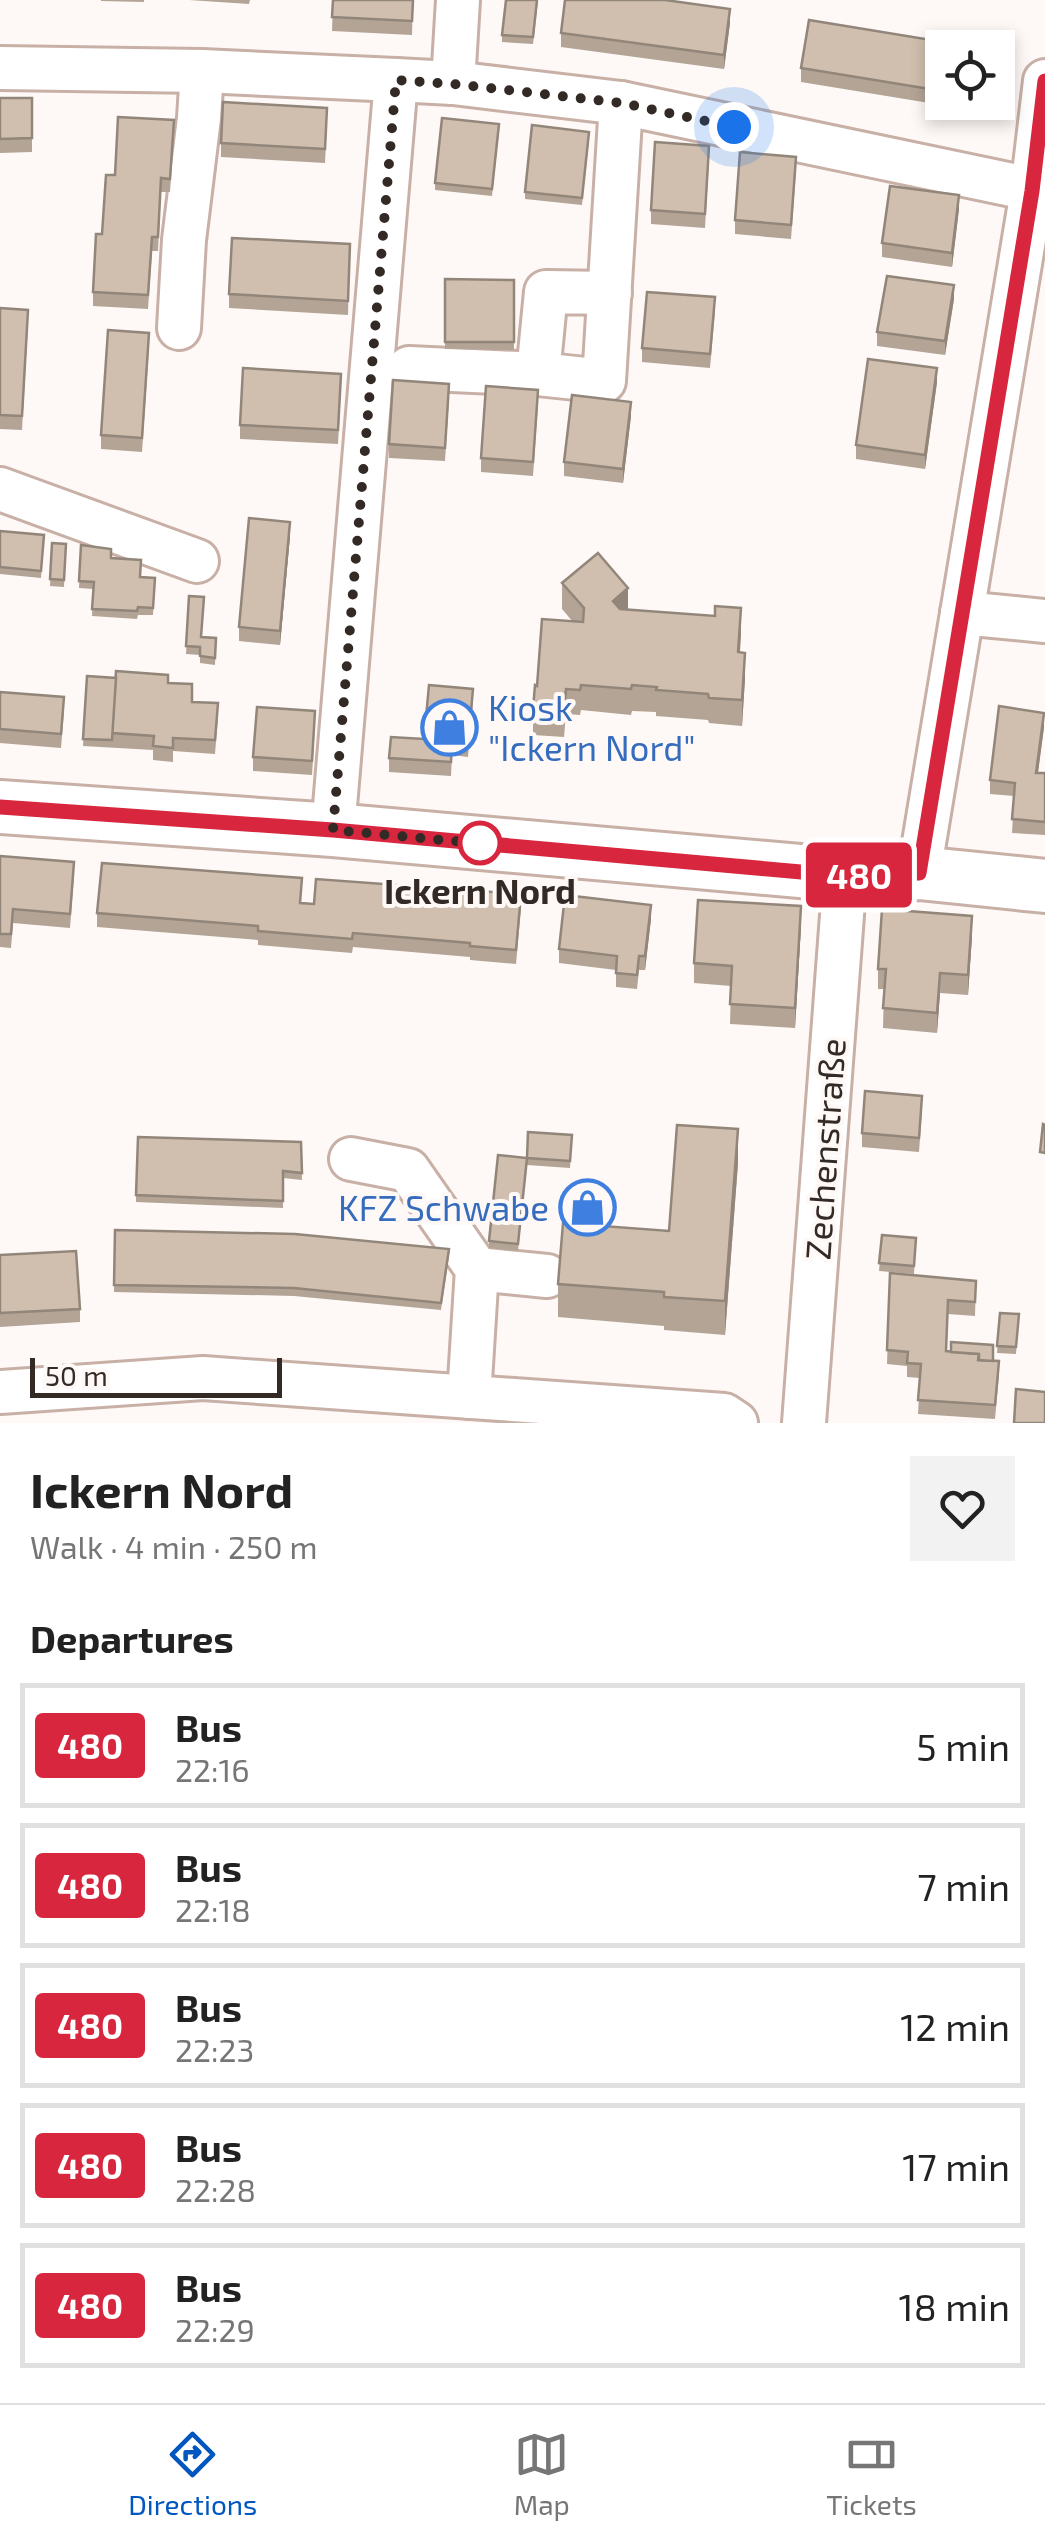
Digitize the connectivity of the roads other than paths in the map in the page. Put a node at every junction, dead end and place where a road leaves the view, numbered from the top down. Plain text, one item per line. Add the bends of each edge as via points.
1 (458, 0) edge
2 (0, 68) edge
3 (202, 72) junction
4 (396, 80) junction
5 (1045, 81) edge
6 (453, 84) junction
7 (622, 103) junction
8 (1038, 192) edge
9 (610, 293) junction
10 (179, 328) dead end
11 (409, 368) dead end
12 (538, 374) junction
13 (0, 489) edge
14 (197, 561) dead end
15 (962, 613) junction
16 (1045, 621) edge
17 (0, 807) edge
18 (333, 830) junction
19 (919, 873) junction
20 (846, 876) junction
21 (1045, 886) edge
22 (351, 1159) dead end
23 (477, 1269) junction
24 (547, 1276) dead end
25 (0, 1392) edge
26 (469, 1397) junction
27 (736, 1423) edge
28 (804, 1423) edge

1 - 6 street
2 - 3 street
3 - 4 street
3 - 10 street
4 - 6 street
4 - 18 street
5 - 8 street
6 - 7 street
7 - 8 street
7 - 9 street
8 - 15 street
9 - 12 street via 546,292
9 - 12 street via 604,381
11 - 12 street
13 - 14 street
15 - 16 street
15 - 19 street
17 - 18 main road
18 - 20 main road
19 - 20 main road
19 - 21 main road
20 - 28 street, Zechenstraße
22 - 23 street via 408,1170
23 - 24 street
23 - 26 street
25 - 26 street via 202,1378
26 - 27 street via 724,1414

